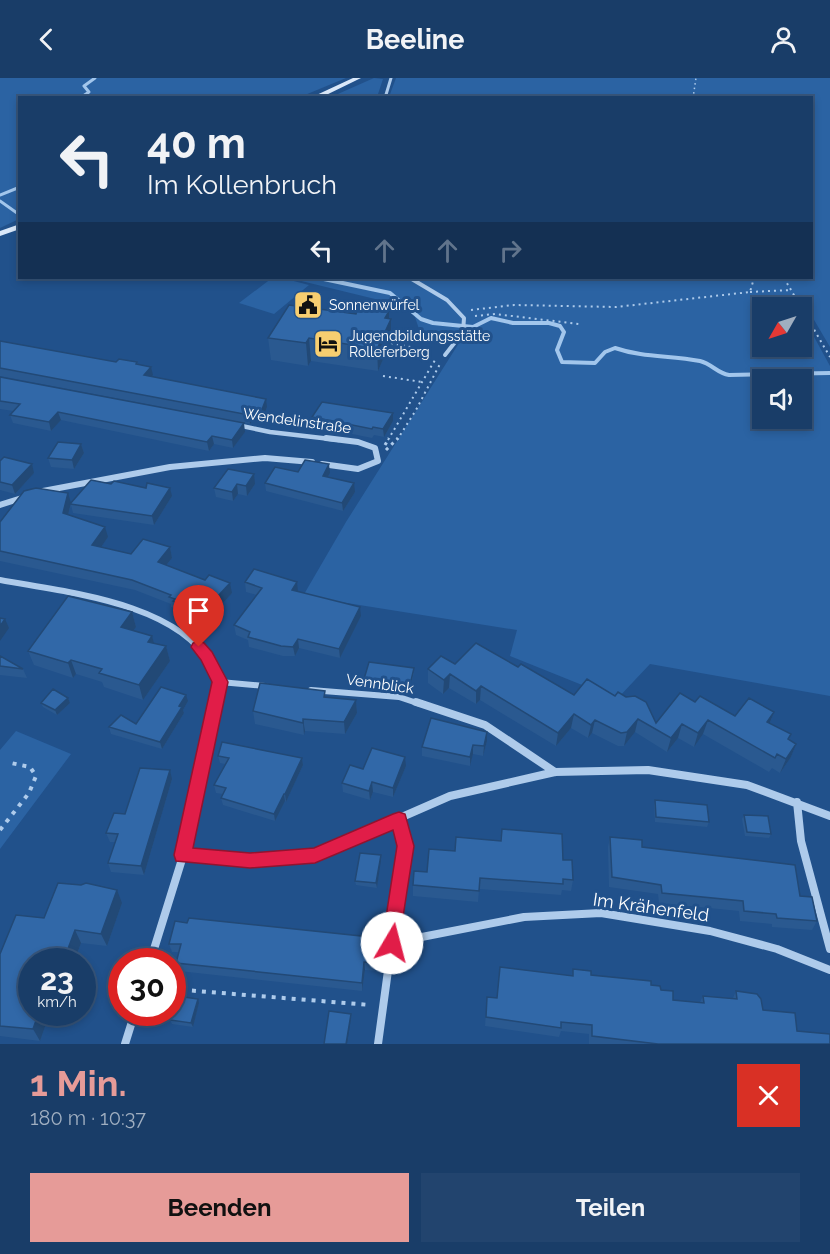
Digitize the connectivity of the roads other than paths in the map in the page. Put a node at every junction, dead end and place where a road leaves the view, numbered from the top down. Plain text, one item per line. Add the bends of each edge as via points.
1 (358, 78) edge
2 (391, 78) edge
3 (318, 96) edge
4 (386, 96) edge
5 (18, 227) edge
6 (0, 234) edge
7 (412, 279) edge
8 (444, 356) road end
9 (235, 425) edge
10 (0, 506) edge
11 (0, 580) edge
12 (220, 682) junction
13 (280, 687) edge
14 (303, 689) edge
15 (555, 772) junction
16 (797, 802) junction
17 (830, 816) edge
18 (399, 820) junction
19 (183, 855) junction
20 (392, 943) junction
21 (154, 948) edge
22 (830, 949) edge
23 (830, 970) edge
24 (131, 1026) edge
25 (125, 1044) edge
26 (378, 1044) edge

1 - 3 main road
2 - 4 lane
5 - 6 main road
7 - 8 lane via 447,300 464,319 463,332
9 - 10 street, Wendelinstraße via 358,442 376,451 378,460 366,468 352,469 265,458 170,467 102,478
11 - 12 street via 109,601 167,624 190,637 207,656
12 - 13 street
12 - 19 street
14 - 15 street, Vennblick via 399,697 435,708 485,725
15 - 16 street via 648,770 747,785
15 - 18 street via 450,796
16 - 17 street
16 - 22 street via 801,841
18 - 19 street via 315,855 250,861
18 - 20 street via 405,846
19 - 21 street
20 - 23 street, Im Krähenfeld via 524,916 601,913 710,931 777,949
20 - 26 street
24 - 25 street

